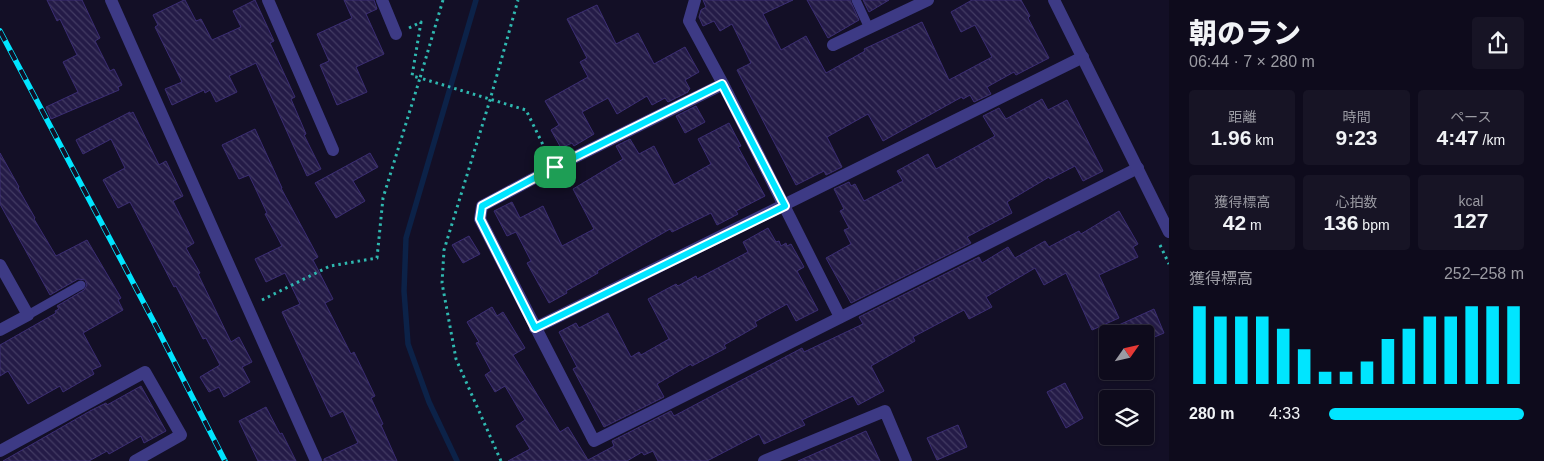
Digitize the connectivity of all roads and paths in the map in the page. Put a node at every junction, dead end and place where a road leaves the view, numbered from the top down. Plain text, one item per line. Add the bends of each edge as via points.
1 (111, 0) edge
2 (268, 0) edge
3 (382, 0) edge
4 (443, 0) edge
5 (695, 0) edge
6 (856, 0) edge
7 (928, 0) edge
8 (1054, 0) edge
9 (869, 28) junction
10 (396, 34) joint
11 (833, 46) dead end
12 (1083, 58) junction
13 (420, 78) junction
14 (722, 84) junction
15 (333, 150) dead end
16 (555, 167) junction
17 (1138, 168) junction
18 (785, 206) junction
19 (1169, 232) edge
20 (0, 264) edge
21 (81, 285) dead end
22 (248, 307) junction
23 (28, 314) junction
24 (840, 317) junction
25 (535, 328) junction
26 (0, 330) edge
27 (0, 451) edge
28 (135, 461) edge
29 (316, 461) edge
30 (764, 461) edge
31 (906, 461) edge

1 - 22 street
2 - 15 street
3 - 10 street
4 - 13 path
5 - 14 street via 688,21
6 - 9 lane
7 - 9 street
8 - 12 street
9 - 11 street
10 - 13 path via 421,22 412,76
12 - 17 street
12 - 18 street
13 - 16 path via 526,110
13 - 22 path via 383,198 376,258 330,266
14 - 16 street
14 - 18 street
16 - 25 street via 482,206 480,219
17 - 19 street
17 - 24 street
18 - 24 street
18 - 25 street
20 - 23 street
21 - 23 lane
22 - 29 street
23 - 26 street
24 - 25 street via 594,441
27 - 28 street via 144,372 181,435
30 - 31 street via 885,411

